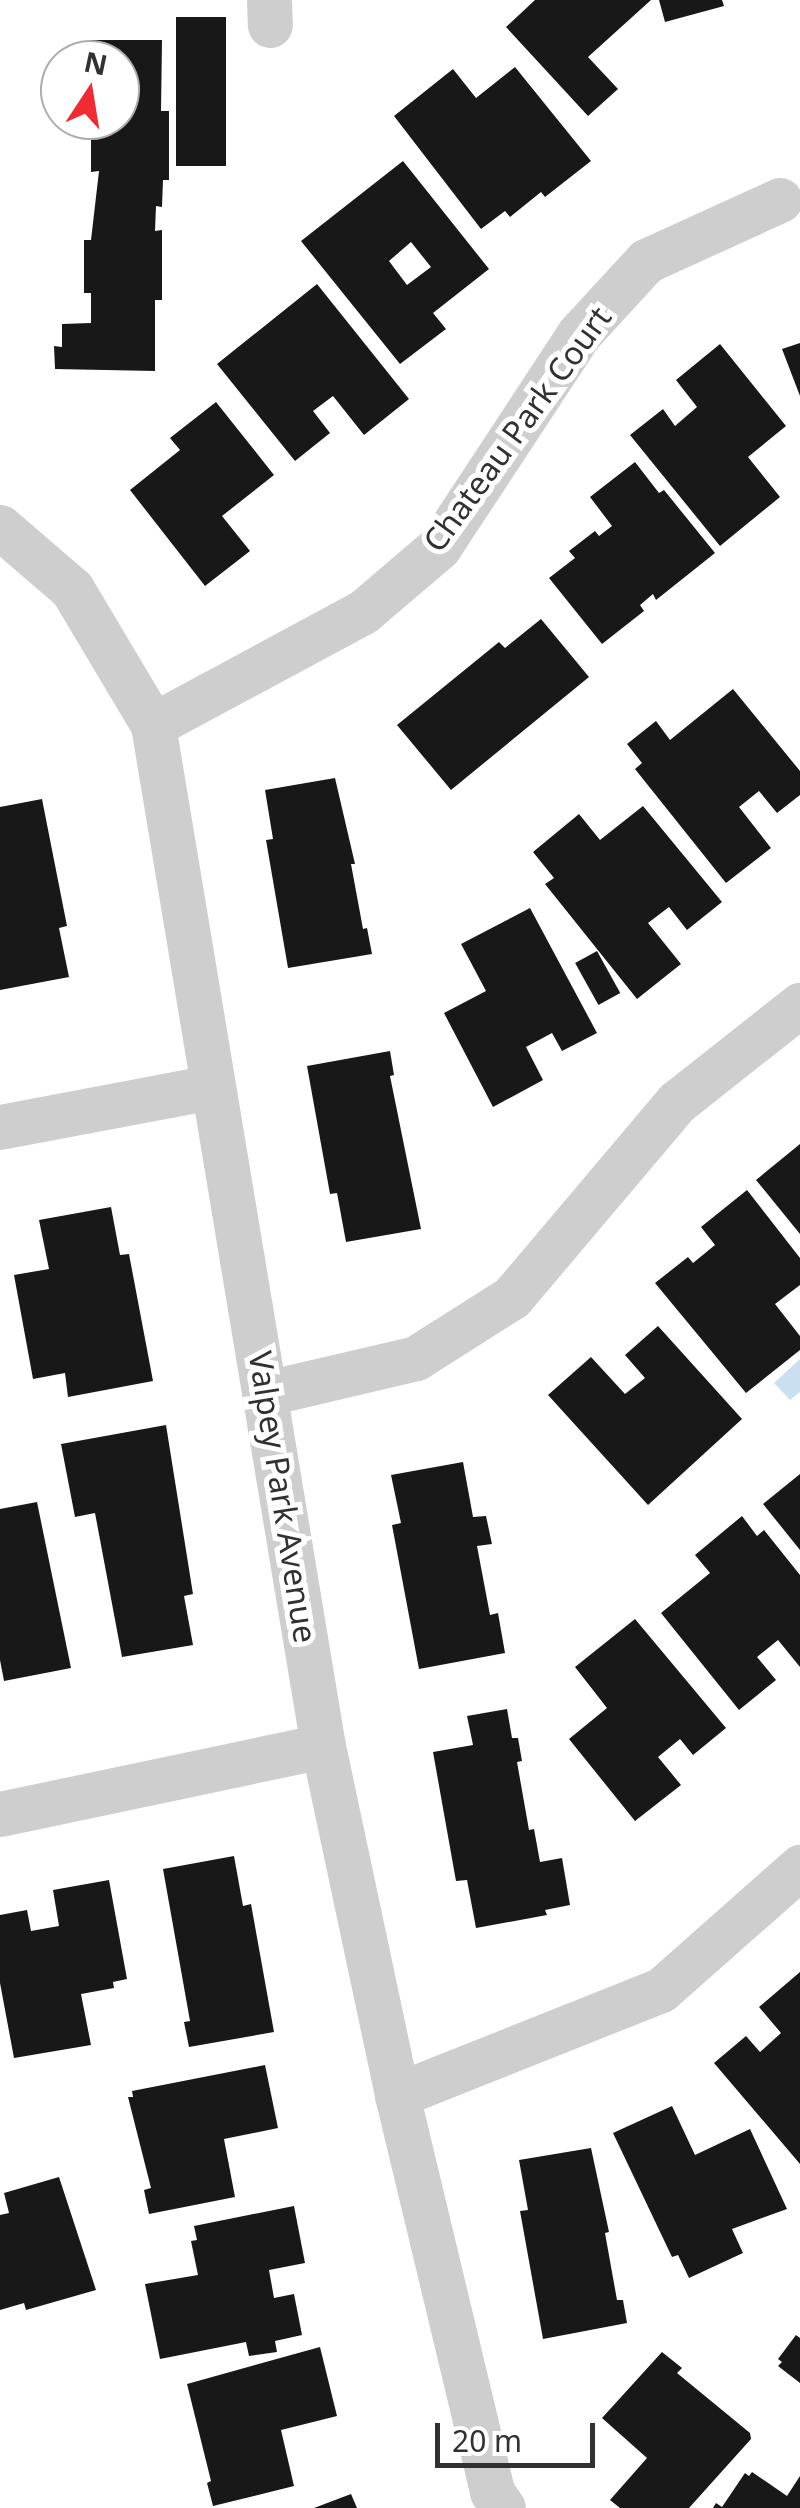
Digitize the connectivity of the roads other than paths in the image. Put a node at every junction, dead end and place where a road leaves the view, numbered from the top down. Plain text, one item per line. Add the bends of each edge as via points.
1 (780, 200) dead end
2 (0, 527) edge
3 (153, 725) junction
4 (800, 1005) edge
5 (212, 1087) junction
6 (0, 1127) edge
7 (267, 1393) junction
8 (323, 1746) junction
9 (0, 1814) edge
10 (800, 1867) edge
11 (397, 2095) junction
12 (502, 2508) edge

1 - 3 street, Chateau Park Court via 646,260 578,335 438,547 363,612
2 - 3 street, Valpey Park Avenue via 72,589
3 - 5 street, Valpey Park Avenue
4 - 7 street via 677,1102 512,1297 416,1358
5 - 6 street
5 - 7 street, Valpey Park Avenue
7 - 8 street, Valpey Park Avenue
8 - 9 street
8 - 11 street, Valpey Park Avenue
10 - 11 street via 661,1990
11 - 12 street, Valpey Park Avenue via 492,2492

